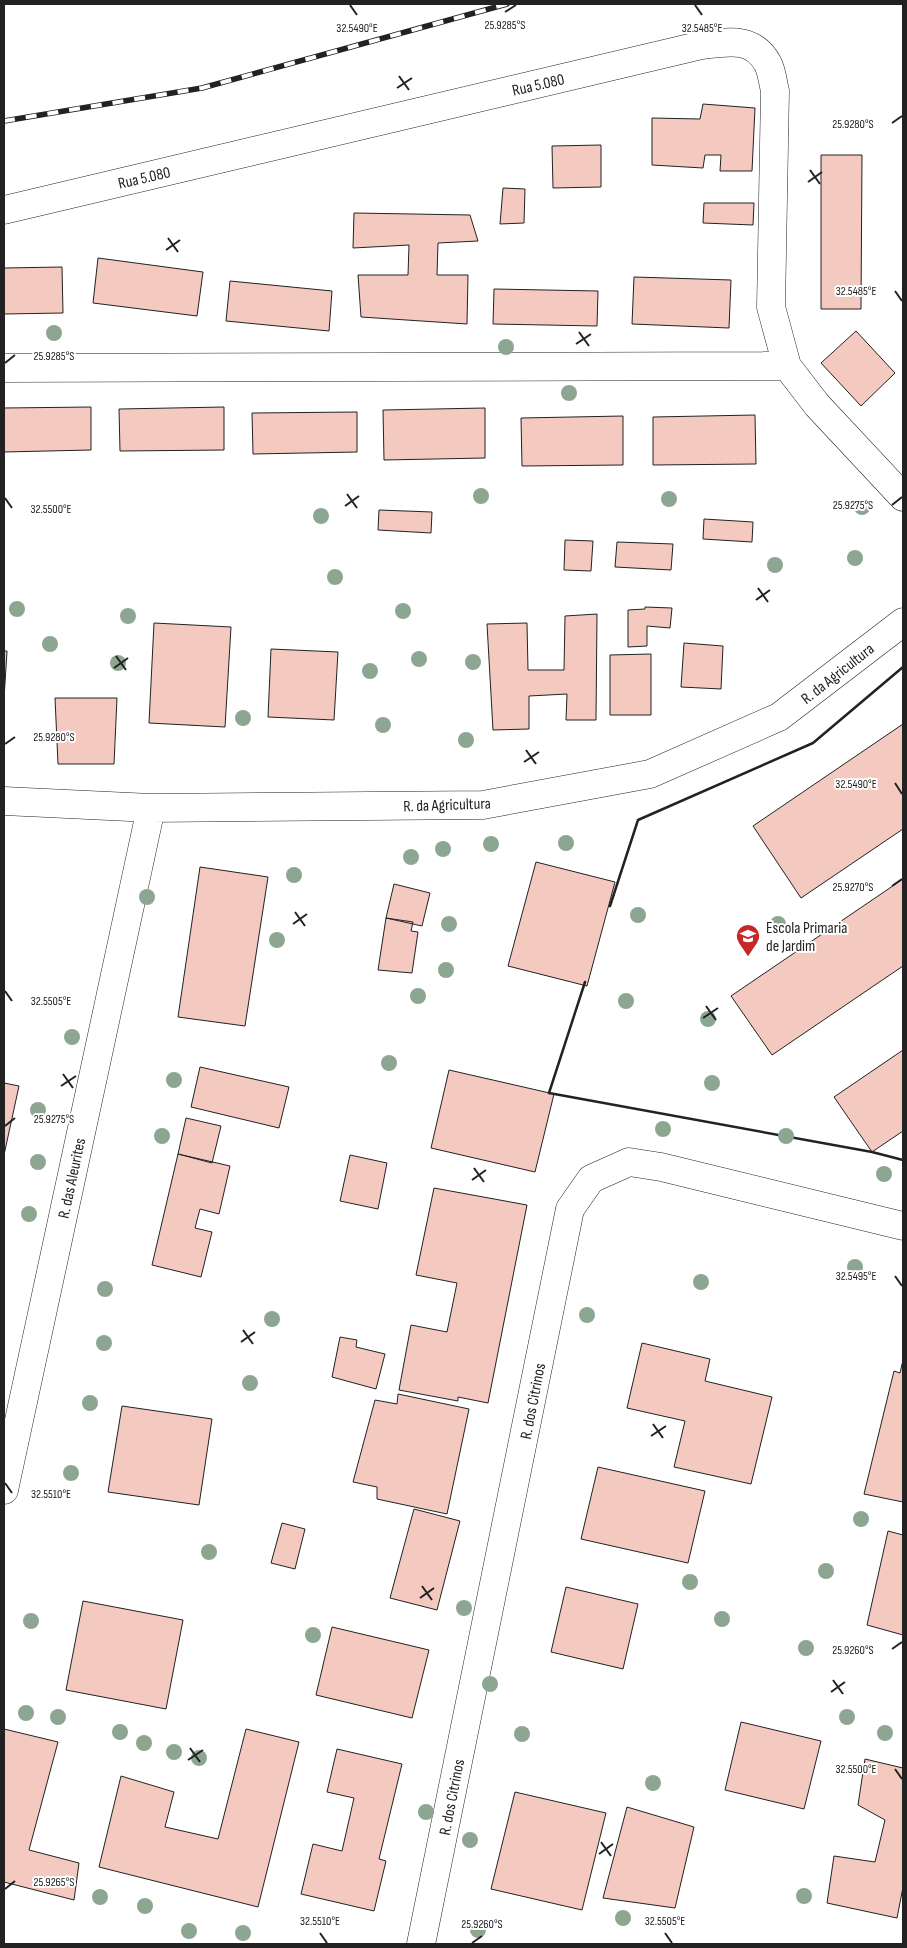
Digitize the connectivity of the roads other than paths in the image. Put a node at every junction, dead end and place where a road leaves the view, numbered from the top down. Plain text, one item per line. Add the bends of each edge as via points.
1 (4, 210) edge
2 (787, 366) junction
3 (4, 368) edge
4 (903, 497) edge
5 (903, 622) edge
6 (4, 801) edge
7 (151, 808) junction
8 (903, 1226) edge
9 (4, 1490) edge
10 (422, 1944) edge

1 - 2 street, Rua 5.080 via 702,45 735,41 756,49 768,65 775,91 771,308
2 - 3 street
2 - 4 street via 816,406
5 - 7 street, R. da Agricultura via 779,717 650,774 483,805
6 - 7 street, R. da Agricultura
7 - 9 street, R. das Aleurites
8 - 10 street, R. dos Citrinos via 630,1162 591,1179 570,1209

